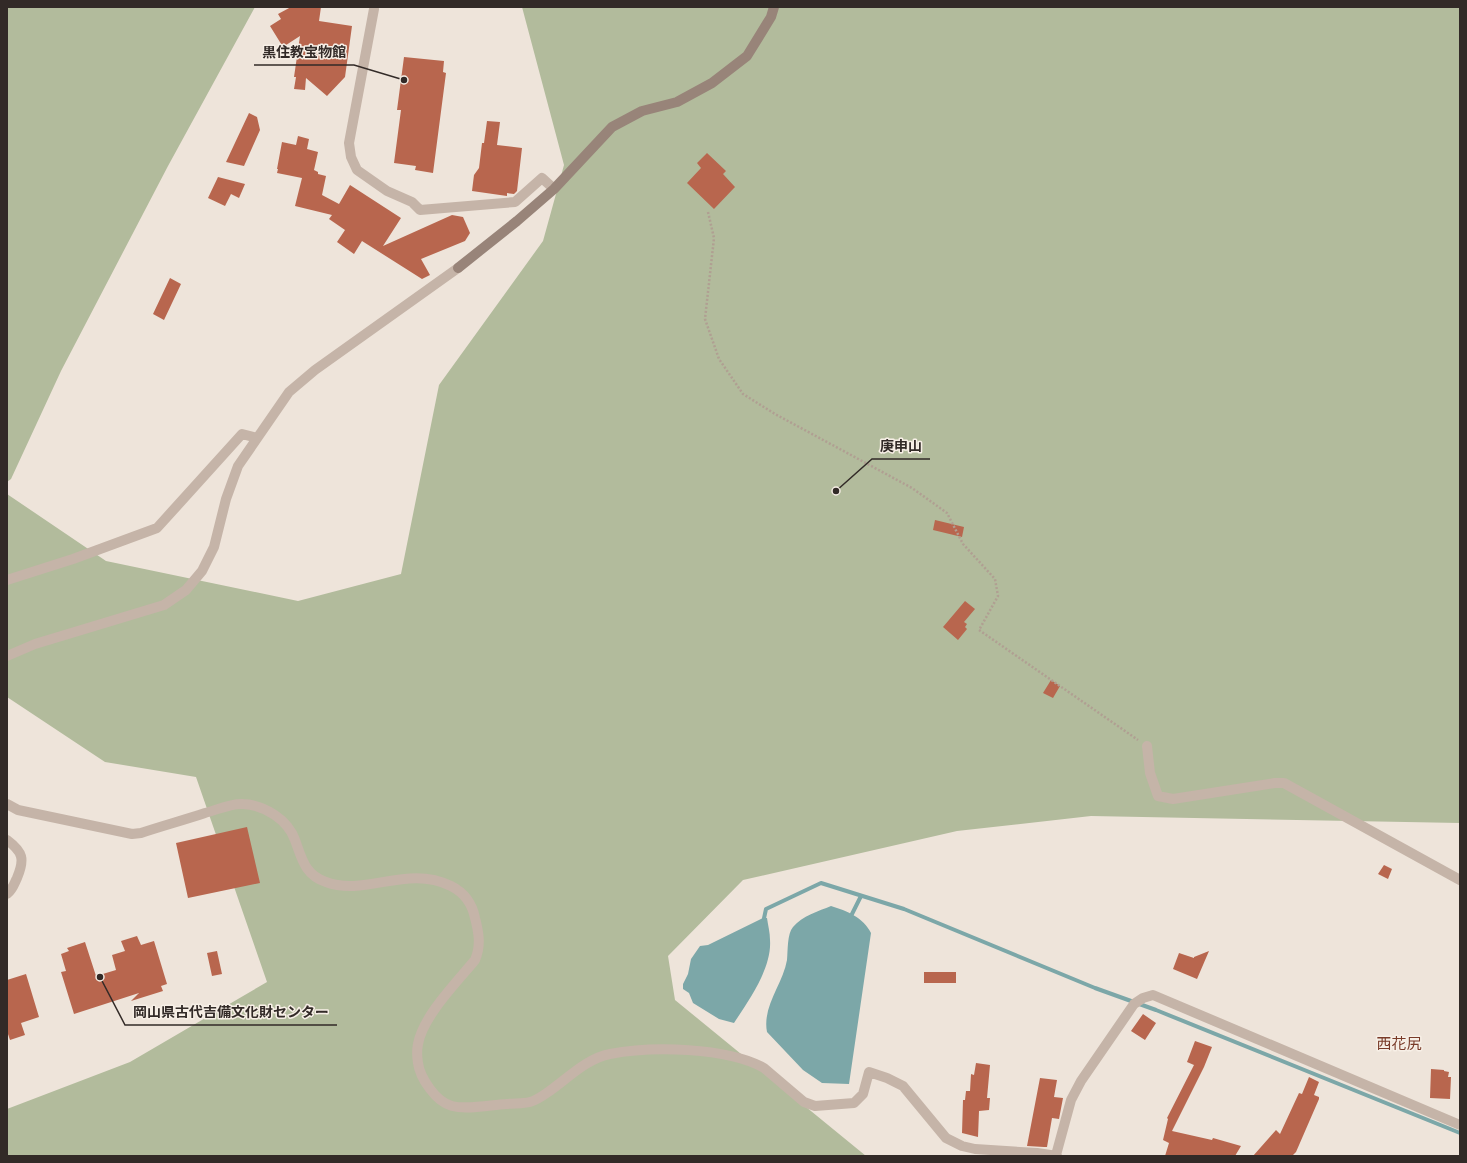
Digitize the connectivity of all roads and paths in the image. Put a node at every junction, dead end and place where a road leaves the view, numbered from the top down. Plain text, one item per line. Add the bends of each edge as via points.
1 (774, 7) edge
2 (374, 9) dead end
3 (554, 189) junction
4 (708, 212) dead end
5 (257, 438) junction
6 (7, 580) edge
7 (7, 656) edge
8 (1147, 746) joint
9 (7, 804) edge
10 (7, 840) edge
11 (7, 880) edge
12 (1460, 880) edge
13 (10, 892) edge
14 (1460, 1125) edge
15 (1056, 1156) edge

1 - 3 street via 771,17 747,56 712,83 676,102 642,111 612,127
2 - 3 street via 349,143 351,158 357,170 387,191 412,202 420,210 515,202 542,178
3 - 5 street via 458,268 299,383 289,392
4 - 8 path via 714,238 705,319 719,359 743,394 912,488 947,513 963,544 995,579 998,596 979,630
5 - 6 street via 242,434 157,528
5 - 7 street via 238,466 226,499 214,547 202,570 186,590 164,605 35,644
8 - 12 street via 1150,773 1158,796 1173,799 1284,783
9 - 15 street via 18,810 132,834 242,804 272,813 282,821 294,838 304,866 314,876 326,882 353,886 415,877 432,879 458,890 473,908 478,929 478,952 475,960 426,1023 418,1044 418,1063 425,1083 437,1097 451,1106 530,1102 540,1098 595,1058 623,1052 669,1049 713,1053 757,1064 804,1102 815,1106 854,1103 862,1094 869,1072 902,1086 946,1138 962,1146
10 - 13 street via 19,851 22,860
11 - 13 street
14 - 15 street via 1154,995 1137,1002 1081,1081 1071,1100

